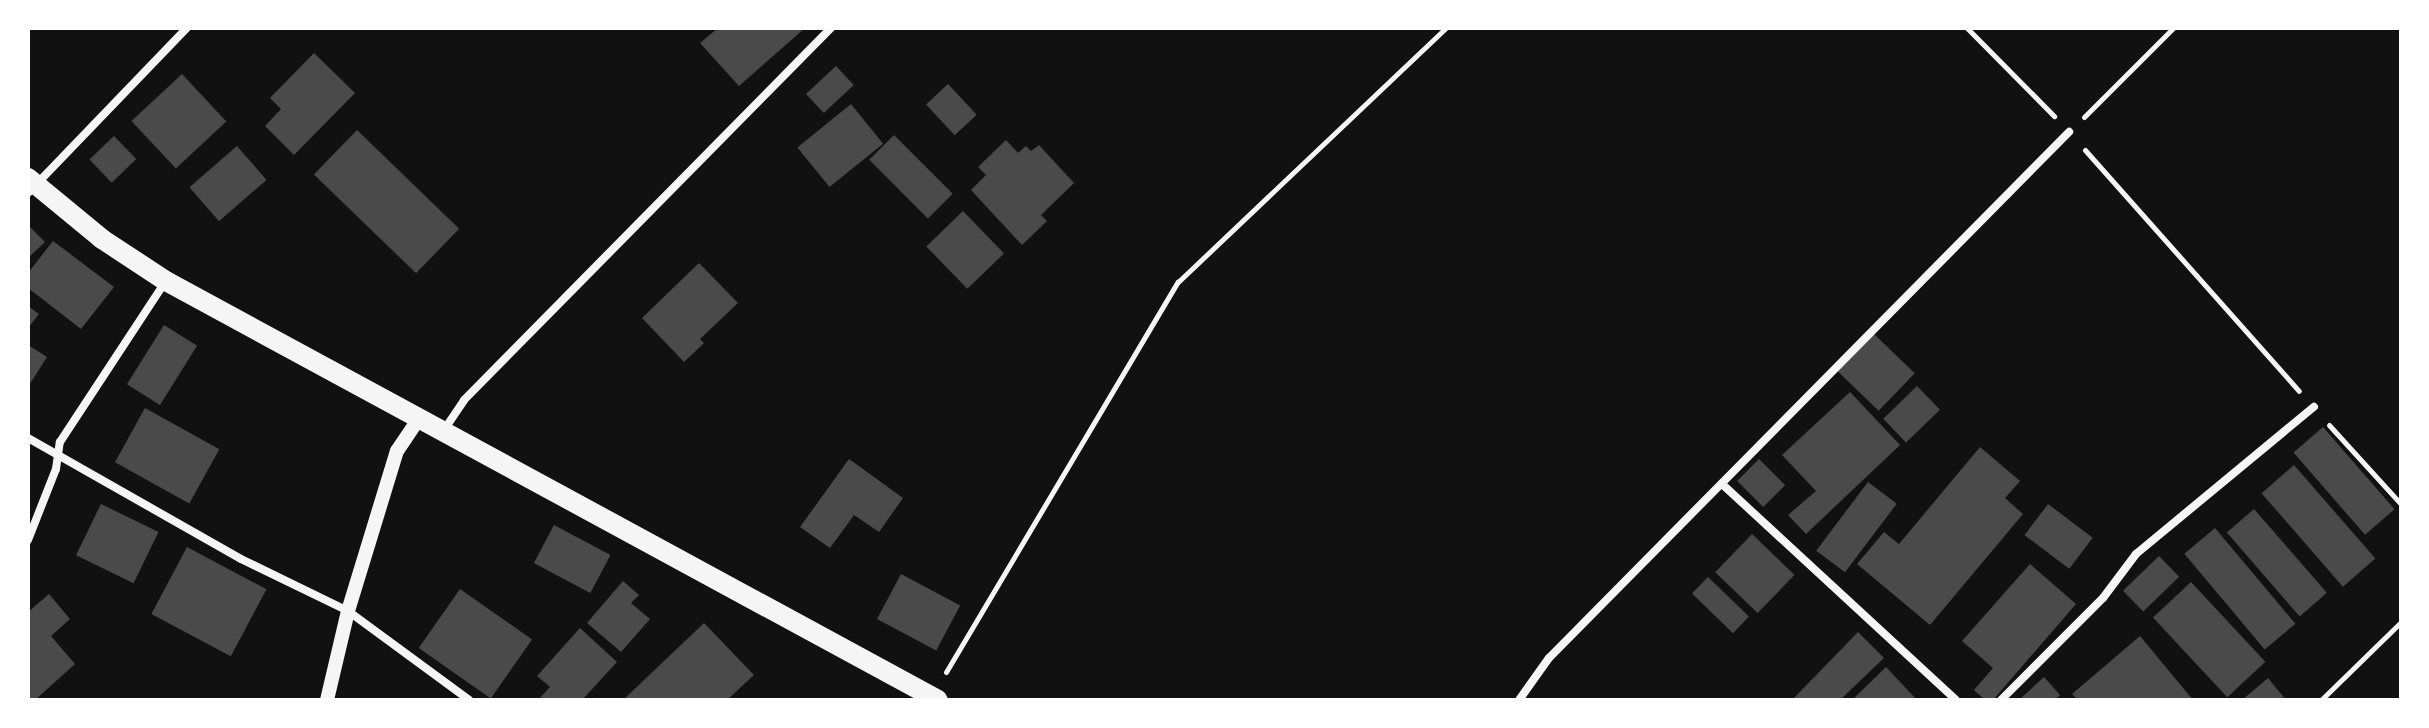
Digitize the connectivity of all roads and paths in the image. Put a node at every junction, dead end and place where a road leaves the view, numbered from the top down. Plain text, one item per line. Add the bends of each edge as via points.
1 (187, 28) edge
2 (831, 28) edge
3 (1446, 28) edge
4 (1967, 28) edge
5 (2173, 28) edge
6 (2069, 132) junction
7 (31, 185) edge
8 (166, 281) junction
9 (2314, 407) junction
10 (419, 418) junction
11 (443, 432) junction
12 (28, 438) edge
13 (58, 455) junction
14 (1722, 484) junction
15 (2401, 504) edge
16 (28, 540) edge
17 (348, 611) junction
18 (2401, 622) edge
19 (933, 699) edge
20 (327, 700) edge
21 (469, 700) edge
22 (1519, 700) edge
23 (1956, 700) edge
24 (2001, 700) edge
25 (2321, 700) edge

1 - 7 street
2 - 11 street via 464,400
3 - 19 path via 1178,282
4 - 6 path
5 - 6 path
6 - 9 path
6 - 14 street
7 - 8 main road
8 - 10 main road
8 - 13 street via 60,442
9 - 15 path
9 - 24 street via 2136,554 2103,598
10 - 11 main road
10 - 17 street via 397,451
11 - 19 main road
12 - 13 street
13 - 16 street
13 - 17 street via 241,559
14 - 22 street via 1549,658
14 - 23 street
17 - 20 street
17 - 21 street
18 - 25 path

